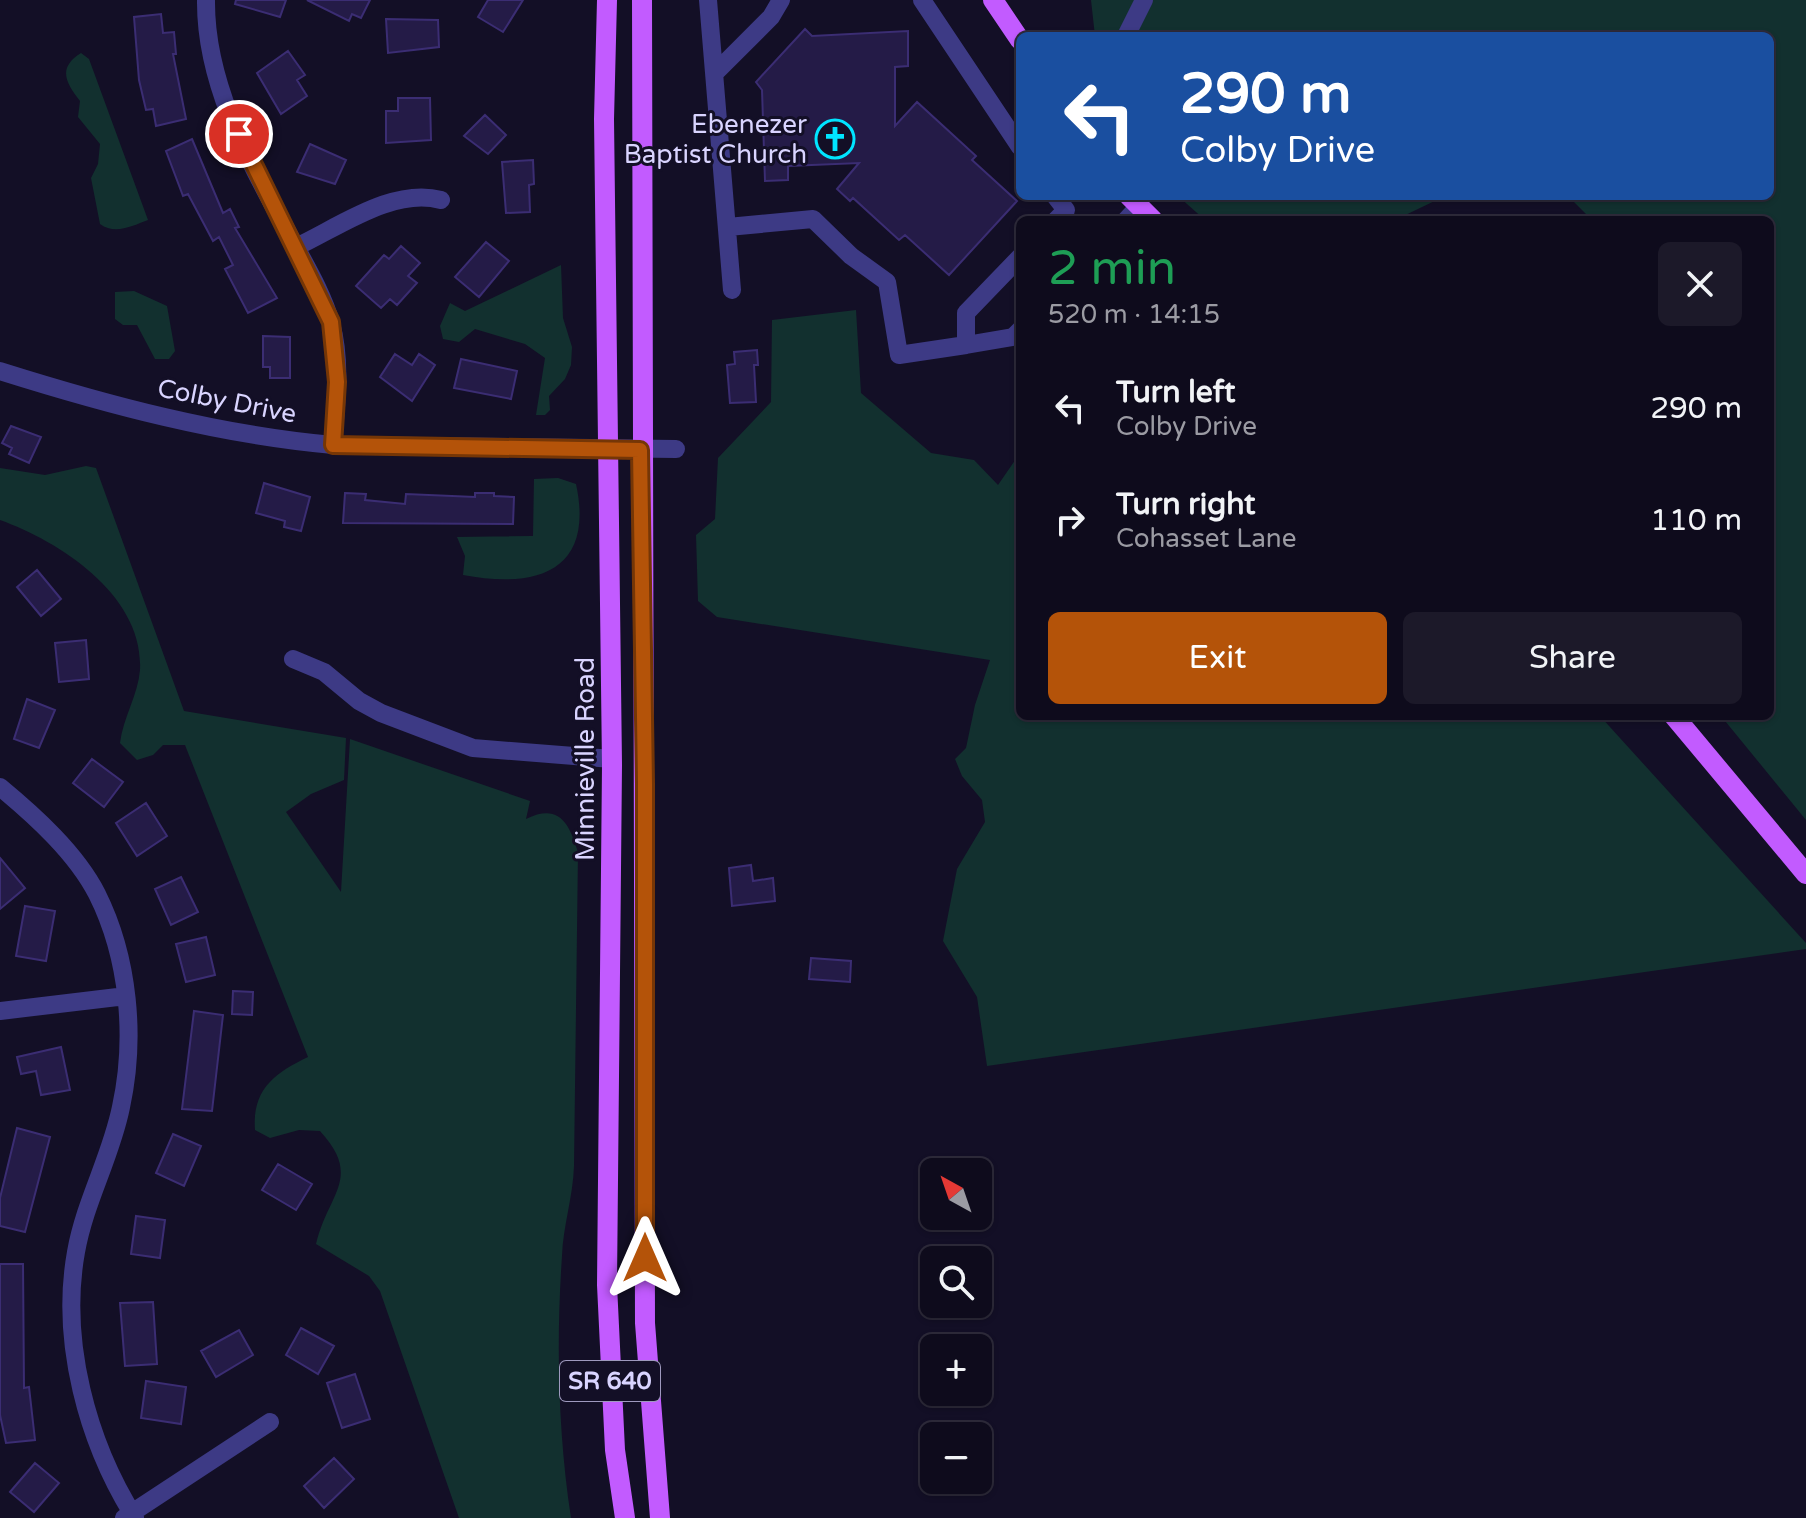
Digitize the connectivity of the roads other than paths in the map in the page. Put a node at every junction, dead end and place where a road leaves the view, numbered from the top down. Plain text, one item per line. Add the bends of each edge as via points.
1 (206, 0) edge
2 (607, 0) edge
3 (642, 0) edge
4 (708, 0) edge
5 (781, 0) edge
6 (922, 0) edge
7 (993, 0) edge
8 (1144, 0) edge
9 (1128, 32) edge
10 (1016, 34) edge
11 (715, 73) junction
12 (1016, 141) edge
13 (441, 200) dead end
14 (728, 227) junction
15 (296, 247) junction
16 (1016, 261) edge
17 (732, 290) dead end
18 (1016, 334) edge
19 (966, 345) junction
20 (0, 371) edge
21 (333, 445) junction
22 (676, 449) dead end
23 (610, 450) junction
24 (640, 450) junction
25 (293, 659) dead end
26 (1677, 720) edge
27 (612, 759) junction
28 (0, 787) edge
29 (1806, 874) edge
30 (126, 996) junction
31 (0, 1011) edge
32 (270, 1422) dead end
33 (130, 1516) edge
34 (625, 1518) edge
35 (660, 1518) edge

1 - 15 street via 215,75 250,163
2 - 23 main road, Minnieville Road / SR 640
3 - 24 main road, SR 640
4 - 11 street
5 - 11 street
6 - 12 street
7 - 10 main road
8 - 9 street
11 - 14 street
13 - 15 street via 394,200
14 - 17 street
14 - 19 street via 813,219 887,282 899,355
15 - 21 street via 326,307 334,336
16 - 19 street via 966,313
18 - 19 street
20 - 21 street, Colby Drive via 224,431
21 - 23 street, Colby Drive
22 - 24 street, Colby Drive
23 - 24 street, Colby Drive
23 - 27 main road, Minnieville Road / SR 640
24 - 35 main road, SR 640 via 645,1323
25 - 27 street via 324,672 381,713 473,748
26 - 29 main road
27 - 34 main road, Minnieville Road / SR 640 via 607,1299 615,1450
28 - 30 street via 37,819 96,892 119,956
30 - 31 street
30 - 33 street via 128,1062 121,1107 84,1215 71,1313 81,1389
32 - 33 street

